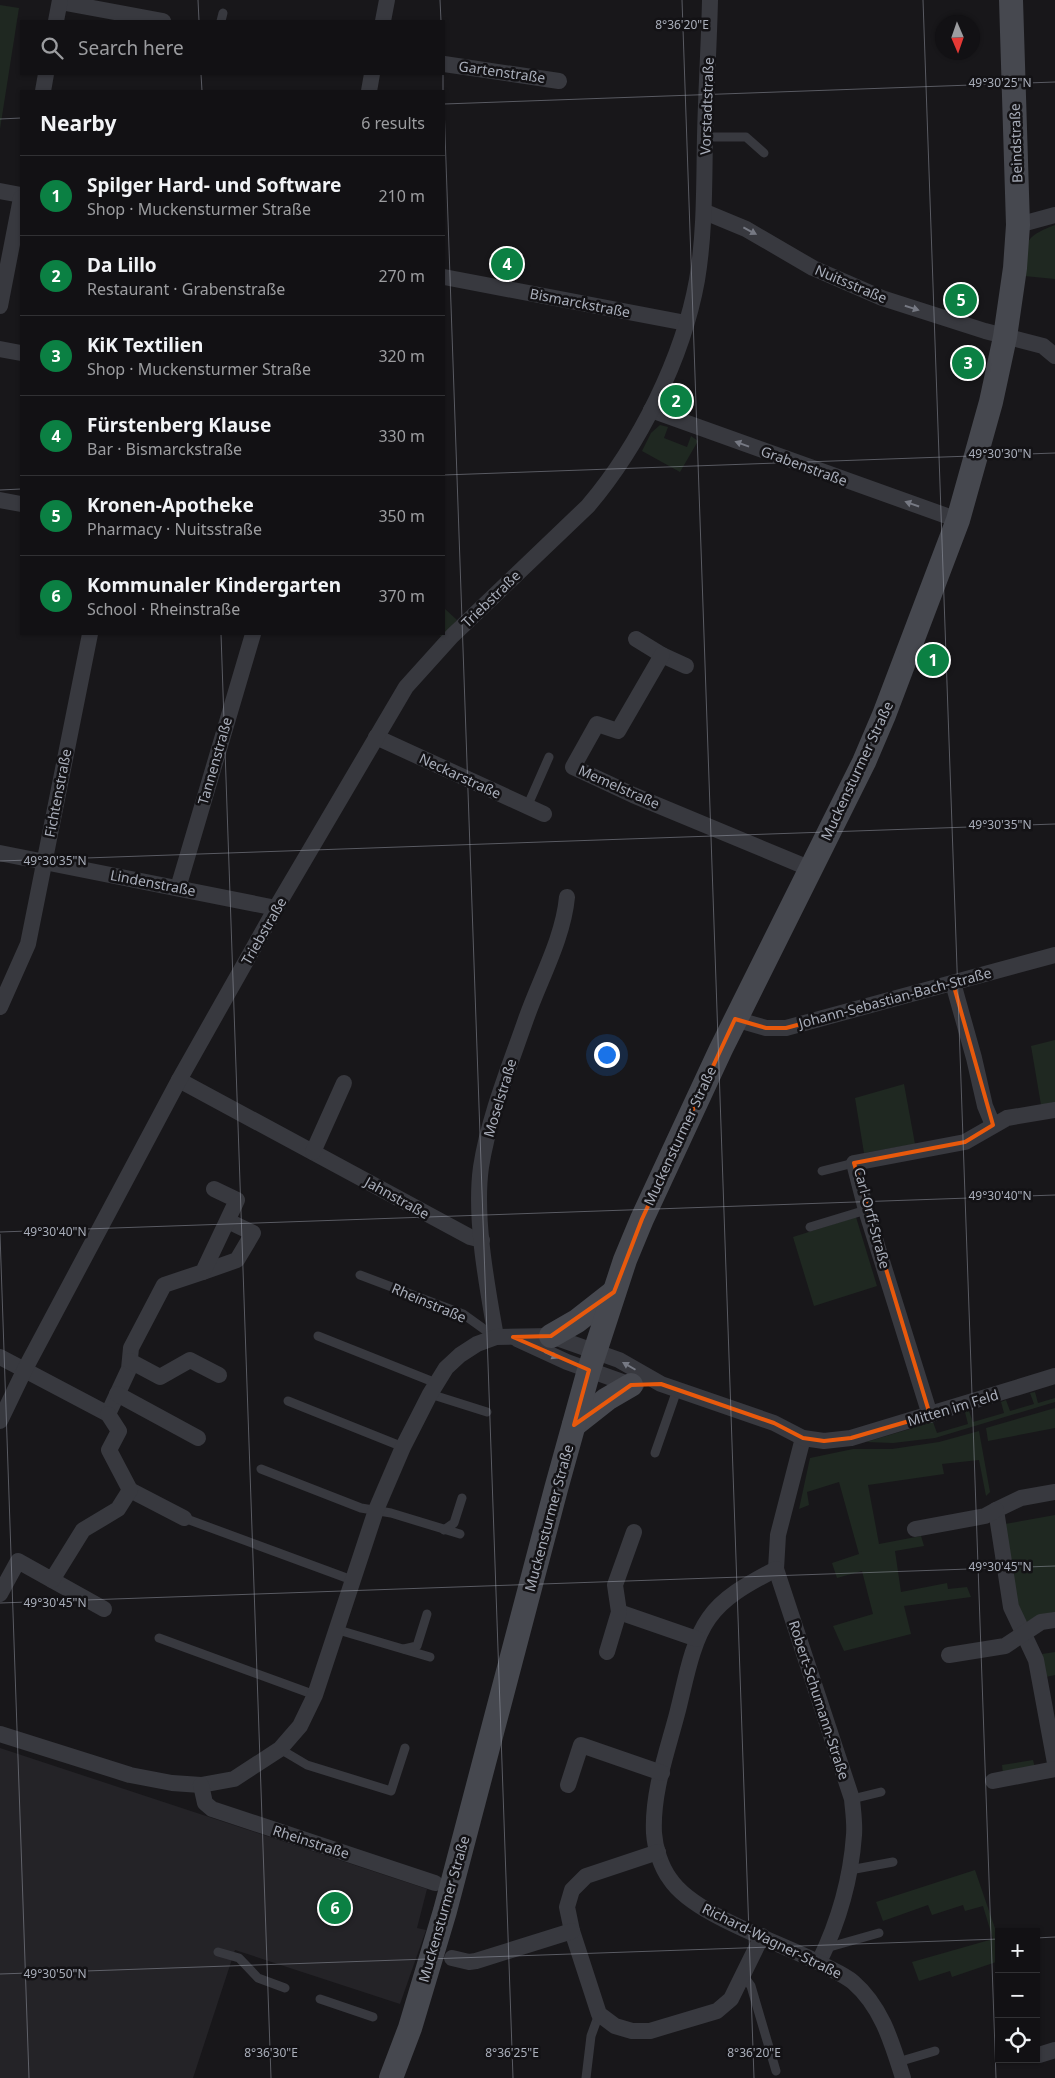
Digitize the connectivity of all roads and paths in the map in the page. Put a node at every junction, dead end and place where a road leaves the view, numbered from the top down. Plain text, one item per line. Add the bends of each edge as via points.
1 (387, 0) edge
2 (710, 0) edge
3 (1011, 0) edge
4 (60, 1) edge
5 (56, 20) edge
6 (158, 20) edge
7 (383, 20) edge
8 (445, 64) edge
9 (46, 75) edge
10 (372, 75) edge
11 (559, 80) dead end
12 (43, 90) edge
13 (369, 90) edge
14 (705, 137) junction
15 (764, 153) dead end
16 (0, 191) edge
17 (20, 196) edge
18 (20, 201) edge
19 (705, 212) junction
20 (1055, 215) edge
21 (1018, 225) junction
22 (445, 277) edge
23 (0, 306) edge
24 (686, 324) junction
25 (1005, 337) junction
26 (0, 349) edge
27 (20, 354) edge
28 (1055, 356) edge
29 (651, 410) junction
30 (0, 500) edge
31 (20, 504) edge
32 (958, 520) junction
33 (90, 635) edge
34 (253, 635) edge
35 (636, 639) dead end
36 (662, 655) junction
37 (686, 666) dead end
38 (376, 737) junction
39 (549, 757) dead end
40 (528, 807) junction
41 (544, 814) dead end
42 (0, 853) edge
43 (44, 862) junction
44 (811, 869) junction
45 (178, 888) junction
46 (567, 897) dead end
47 (276, 908) junction
48 (1055, 955) edge
49 (953, 983) junction
50 (0, 1007) edge
51 (735, 1019) junction
52 (179, 1080) junction
53 (344, 1083) dead end
54 (1055, 1110) edge
55 (993, 1125) junction
56 (313, 1152) junction
57 (854, 1163) junction
58 (822, 1171) dead end
59 (214, 1189) dead end
60 (866, 1210) junction
61 (228, 1221) junction
62 (810, 1227) dead end
63 (482, 1240) junction
64 (203, 1272) junction
65 (360, 1275) dead end
66 (614, 1292) junction
67 (318, 1336) dead end
68 (551, 1336) junction
69 (496, 1337) junction
70 (513, 1337) junction
71 (0, 1357) edge
72 (592, 1361) junction
73 (130, 1362) junction
74 (25, 1369) junction
75 (219, 1375) dead end
76 (1055, 1376) edge
77 (631, 1384) junction
78 (660, 1384) junction
79 (433, 1388) junction
80 (677, 1390) junction
81 (117, 1394) junction
82 (288, 1401) dead end
83 (487, 1412) dead end
84 (108, 1414) junction
85 (930, 1415) junction
86 (0, 1421) edge
87 (574, 1425) junction
88 (198, 1438) dead end
89 (803, 1438) junction
90 (403, 1447) junction
91 (655, 1453) dead end
92 (261, 1469) dead end
93 (130, 1490) junction
94 (1055, 1492) edge
95 (462, 1498) dead end
96 (376, 1510) junction
97 (996, 1510) junction
98 (184, 1518) joint
99 (915, 1529) dead end
100 (444, 1530) junction
101 (634, 1532) dead end
102 (460, 1534) dead end
103 (776, 1569) junction
104 (52, 1580) junction
105 (352, 1580) junction
106 (0, 1594) edge
107 (104, 1610) dead end
108 (619, 1612) junction
109 (427, 1614) dead end
110 (1055, 1620) edge
111 (335, 1630) junction
112 (1023, 1634) junction
113 (158, 1638) dead end
114 (697, 1639) junction
115 (403, 1650) junction
116 (607, 1652) dead end
117 (949, 1655) dead end
118 (430, 1657) dead end
119 (315, 1695) junction
120 (0, 1734) edge
121 (405, 1748) dead end
122 (280, 1749) junction
123 (1054, 1754) edge
124 (1055, 1769) edge
125 (662, 1773) junction
126 (993, 1781) dead end
127 (201, 1785) junction
128 (568, 1785) dead end
129 (880, 1792) dead end
130 (852, 1800) junction
131 (658, 1852) junction
132 (893, 1862) dead end
133 (850, 1870) junction
134 (435, 1883) dead end
135 (572, 1931) junction
136 (879, 1933) dead end
137 (762, 1936) junction
138 (218, 1952) dead end
139 (822, 1955) junction
140 (452, 1958) dead end
141 (743, 1975) junction
142 (285, 1988) dead end
143 (320, 1999) dead end
144 (598, 2014) junction
145 (373, 2016) dead end
146 (1055, 2050) edge
147 (936, 2051) dead end
148 (1040, 2055) edge
149 (898, 2062) junction
150 (776, 2071) dead end
151 (394, 2075) edge
152 (586, 2078) edge
153 (903, 2078) edge

1 - 7 street
2 - 14 street, Vorstadtstraße
3 - 21 main road, Beindstraße
4 - 5 street
4 - 6 street
8 - 11 street, Gartenstraße
9 - 12 street
10 - 13 street
14 - 15 lane via 746,137
14 - 19 street, Vorstadtstraße
16 - 17 street
18 - 23 street
19 - 24 street, Triebstraße via 697,282
19 -> 25 street, Nuitsstraße via 746,229 813,268 882,298
20 - 21 street
21 - 25 main road, Muckensturmer Straße
22 - 24 street, Bismarckstraße
24 - 29 street, Triebstraße
25 - 28 street, Nuitsstraße via 1043,346
25 - 32 main road, Muckensturmer Straße via 991,402
26 - 27 street
32 -> 29 street, Grabenstraße
29 - 38 street, Triebstraße via 631,446 588,506 428,661 406,687
30 - 31 street
32 - 44 main road, Muckensturmer Straße via 878,731
33 - 43 street, Fichtenstraße
34 - 45 street, Tannenstraße
35 - 36 street
36 - 37 street
36 - 44 street, Memelstraße via 618,731 597,724 573,767
38 - 40 street, Neckarstraße
38 - 47 street, Triebstraße
39 - 40 lane
40 - 41 street, Neckarstraße
42 - 43 street, Lindenstraße
43 - 45 street, Lindenstraße
43 - 50 street, Fichtenstraße via 28,944
44 - 51 main road, Muckensturmer Straße
45 - 47 street, Lindenstraße
46 - 63 street, Moselstraße via 565,918 491,1118 481,1169
47 - 52 street, Triebstraße
48 - 49 street, Johann-Sebastian-Bach-Straße
49 - 51 street, Johann-Sebastian-Bach-Straße via 786,1028 766,1028
49 - 55 street via 985,1106
51 - 66 main road, Muckensturmer Straße via 642,1219
52 - 56 street, Jahnstraße
52 - 74 street, Triebstraße
53 - 56 street
54 - 55 street, Carl-Orff-Straße via 1007,1118
55 - 57 street, Carl-Orff-Straße via 965,1142
56 - 63 street, Jahnstraße via 470,1237
57 - 58 lane
57 - 60 street, Carl-Orff-Straße
59 - 61 street via 237,1200
60 - 62 lane
60 - 85 street, Carl-Orff-Straße
61 - 64 street
61 - 64 street via 253,1233 237,1260
63 - 69 street, Moselstraße
64 - 73 street via 164,1285 131,1348
65 - 69 lane, Rheinstraße via 462,1314
66 - 68 main road via 577,1321
66 - 72 main road, Muckensturmer Straße
67 - 79 lane
68 - 70 street
68 - 72 street
69 - 70 street
69 - 79 street via 460,1355 446,1368
70 -> 72 street via 566,1362
71 - 74 street
72 - 77 street
78 -> 72 street via 619,1360
72 - 87 main road, Muckensturmer Straße
73 - 75 street via 160,1378 190,1360
73 - 81 street
74 - 84 street
74 - 86 street, Triebstraße
76 - 85 street, Mitten im Feld
77 - 78 street
77 - 87 main road
78 - 80 street
79 - 83 lane
79 - 90 street
80 - 89 street via 774,1423
80 - 91 lane
81 - 84 street
81 - 88 street
82 - 90 lane
84 - 93 street via 120,1431 109,1450
85 - 89 street, Mitten im Feld via 851,1438 824,1441
87 - 151 main road, Muckensturmer Straße via 445,1911
89 - 103 street, Robert-Schumann-Straße via 778,1535
90 - 96 street
92 - 96 lane via 361,1508
93 - 98 street
93 - 104 street via 118,1509 83,1530
94 - 97 street via 1021,1498
95 - 100 lane via 454,1523
96 - 100 lane
96 - 105 street
97 - 99 street via 985,1516
97 - 112 street via 1011,1607
98 - 105 lane
100 - 102 lane
101 - 108 street via 615,1586
103 - 114 street, Richard-Wagner-Straße via 725,1601 709,1618
103 - 130 street, Robert-Schumann-Straße
104 - 106 street via 18,1561
104 - 107 street
105 - 111 street
108 - 114 street
108 - 116 street
109 - 115 lane via 417,1646
110 - 112 street via 1041,1622
111 - 115 lane
111 - 119 street
112 - 117 street via 1005,1646
112 - 123 street via 1036,1660
113 - 119 lane
114 - 125 street, Richard-Wagner-Straße
115 - 118 lane
119 - 122 street via 300,1726
120 - 127 street via 130,1775
121 - 122 lane via 391,1791 307,1764
122 - 127 street via 234,1779
124 - 126 street
125 - 128 street via 582,1745
125 - 131 street, Richard-Wagner-Straße via 654,1832
127 - 134 street, Rheinstraße via 206,1802 212,1809
129 - 130 lane
130 - 133 street, Robert-Schumann-Straße via 854,1832
131 - 135 street via 586,1876 572,1890 567,1907
131 - 137 street, Richard-Wagner-Straße via 670,1879 686,1897
132 - 133 lane
133 - 139 street, Robert-Schumann-Straße via 841,1906
135 - 140 street via 476,1961
135 - 144 street
136 - 139 lane
137 - 139 street, Richard-Wagner-Straße
137 - 141 street
138 - 142 lane via 239,1958 258,1978
139 - 149 street, Richard-Wagner-Straße via 873,2003 890,2036
141 - 144 street via 731,1999 717,2011 650,2031 632,2031 615,2026
141 - 150 lane via 751,1986
143 - 145 lane
144 - 152 lane via 591,2036
146 - 148 street
147 - 149 lane
149 - 153 street, Richard-Wagner-Straße

